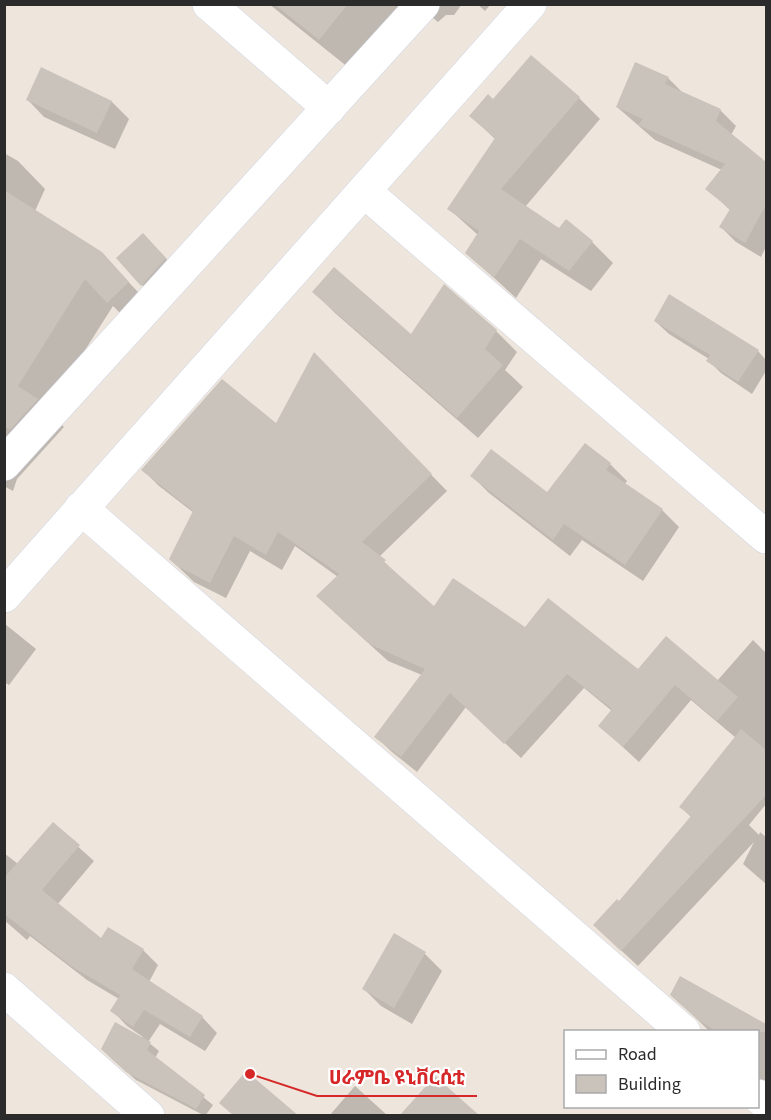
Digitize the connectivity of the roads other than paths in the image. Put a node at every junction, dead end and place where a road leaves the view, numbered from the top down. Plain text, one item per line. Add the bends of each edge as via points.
1 (208, 4) edge
2 (423, 4) edge
3 (530, 4) edge
4 (329, 108) junction
5 (364, 191) junction
6 (4, 464) edge
7 (81, 508) junction
8 (766, 537) edge
9 (4, 596) edge
10 (4, 989) edge
11 (682, 1030) edge
12 (148, 1116) edge

1 - 4 street
2 - 4 street
3 - 5 street
4 - 6 street
5 - 7 street
5 - 8 street
7 - 9 street
7 - 11 street
10 - 12 street

